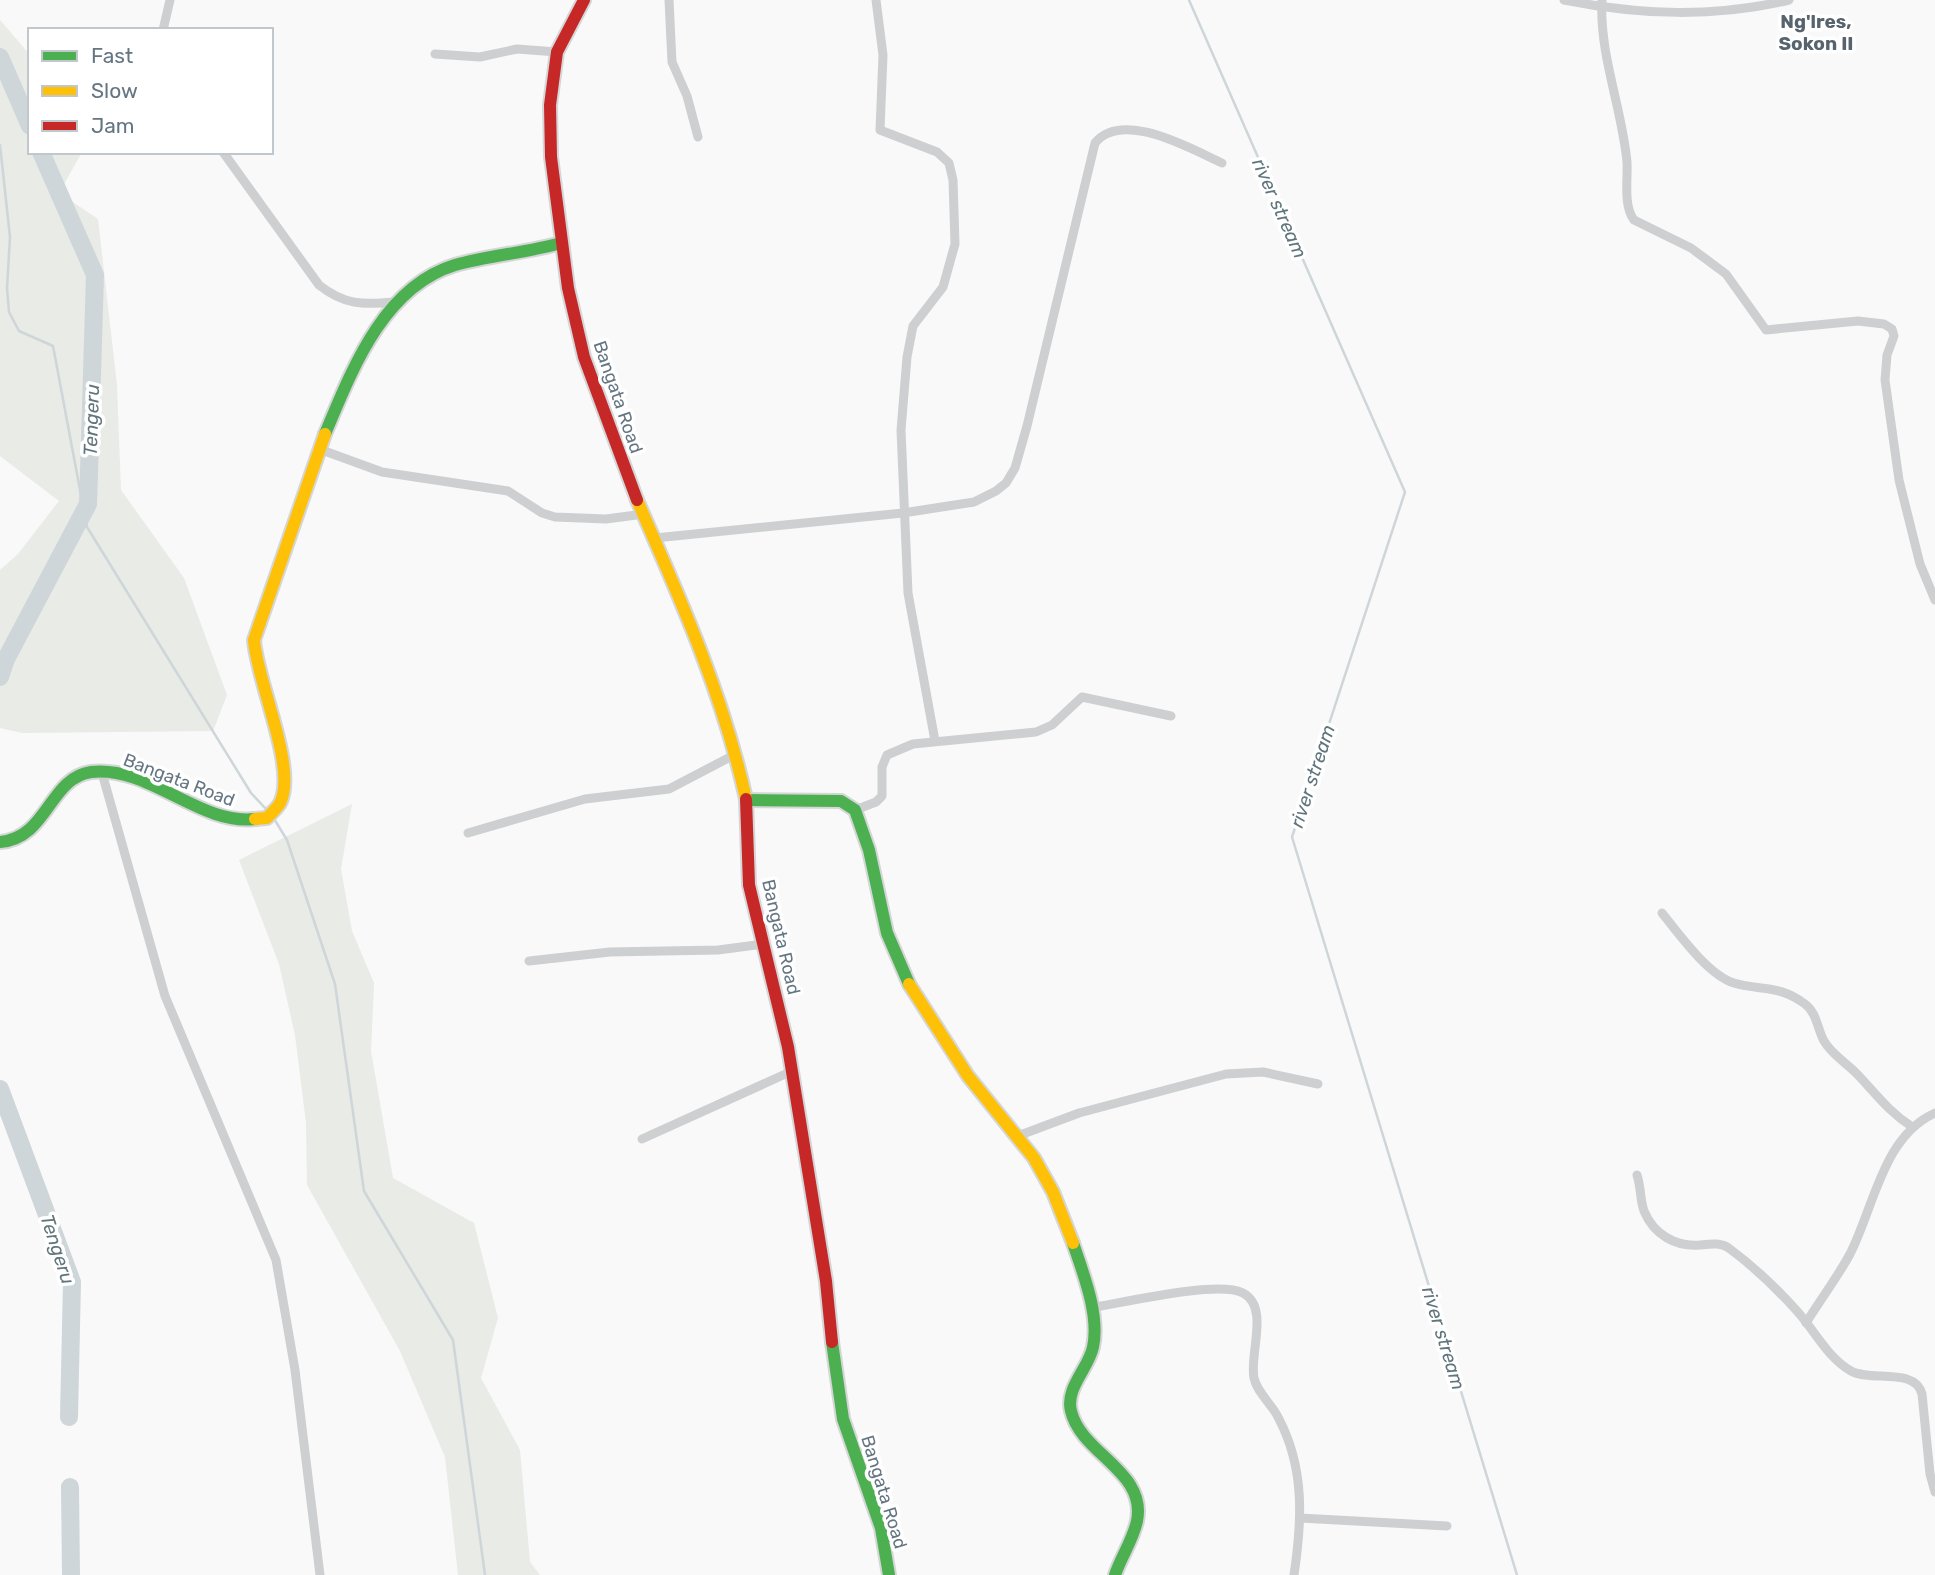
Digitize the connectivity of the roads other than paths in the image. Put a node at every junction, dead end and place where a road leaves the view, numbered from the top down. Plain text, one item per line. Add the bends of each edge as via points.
1 (170, 0) edge
2 (584, 0) edge
3 (669, 0) edge
4 (876, 0) edge
5 (1564, 0) edge
6 (1789, 0) edge
7 (1602, 4) edge
8 (163, 28) edge
9 (557, 52) junction
10 (435, 54) dead end
11 (698, 137) dead end
12 (224, 154) edge
13 (1222, 163) dead end
14 (561, 243) junction
15 (394, 302) junction
16 (319, 449) junction
17 (903, 513) junction
18 (644, 514) junction
19 (655, 537) junction
20 (1935, 600) edge
21 (1171, 716) dead end
22 (935, 741) junction
23 (736, 754) junction
24 (102, 773) junction
25 (746, 800) junction
26 (855, 810) junction
27 (468, 833) dead end
28 (0, 842) edge
29 (1661, 914) dead end
30 (764, 943) junction
31 (529, 961) dead end
32 (792, 1071) junction
33 (1318, 1084) dead end
34 (1935, 1113) edge
35 (1911, 1126) junction
36 (1015, 1137) junction
37 (642, 1139) dead end
38 (1637, 1175) dead end
39 (1090, 1308) junction
40 (1806, 1323) junction
41 (1935, 1492) edge
42 (1300, 1518) junction
43 (1447, 1526) dead end
44 (320, 1575) edge
45 (888, 1575) edge
46 (1115, 1575) edge
47 (1294, 1575) edge

1 - 8 street
2 - 9 street, Bangata Road
3 - 11 street via 672,62
4 - 17 street via 883,55 878,127 885,134 937,152 949,163 955,200 955,244 949,271 937,298 913,326 907,357 901,430
5 - 7 street
6 - 7 street via 1706,13 1657,14
7 - 20 street via 1624,131 1628,204 1634,220 1691,248 1726,274 1766,330 1858,321 1892,329 1885,380 1899,480 1922,572
9 - 10 street via 524,48 480,57
9 - 14 street, Bangata Road via 550,117
12 - 15 street via 319,285 349,303
13 - 17 street via 1135,130 1101,135 1090,157 1015,468 1006,483 985,497
14 - 15 street, Bangata Road via 457,263 421,279
14 - 18 street, Bangata Road via 584,357
15 - 16 street, Bangata Road via 365,347
16 - 18 street via 382,472 508,491 555,517 606,519
16 - 24 street, Bangata Road via 254,640 256,665 285,767 281,803 261,819 233,820 131,776
17 - 19 street
17 - 22 street via 908,593
18 - 19 street, Bangata Road
19 - 23 street, Bangata Road via 704,654
21 - 22 street via 1082,697 1052,725 1036,732
22 - 26 street via 887,755 882,767 882,796
23 - 25 street, Bangata Road
23 - 27 street via 669,789 585,799
24 - 28 street, Bangata Road via 85,773 72,780 23,837
24 - 44 street via 164,996 276,1260 295,1370
25 - 26 street via 829,800
25 - 30 street, Bangata Road via 749,885
26 - 36 street via 898,963 959,1065
29 - 35 street via 1718,975 1732,983 1766,986 1806,1005 1833,1052
30 - 31 street
30 - 32 street, Bangata Road
32 - 37 street
32 - 45 street, Bangata Road via 826,1281 839,1402 881,1528
33 - 36 street via 1263,1072 1226,1074 1079,1114
34 - 35 street
35 - 40 street via 1888,1164 1850,1254
36 - 39 street via 1034,1157 1058,1206
38 - 40 street via 1646,1215 1667,1239 1681,1246 1714,1244 1730,1249
39 - 42 street via 1209,1289 1238,1291 1250,1299 1256,1311 1254,1381 1286,1433 1299,1480
39 - 46 street via 1093,1349 1072,1395 1071,1412 1089,1440 1128,1482 1139,1507 1136,1527
40 - 41 street via 1854,1373 1910,1379 1917,1384
42 - 43 street
42 - 47 street

